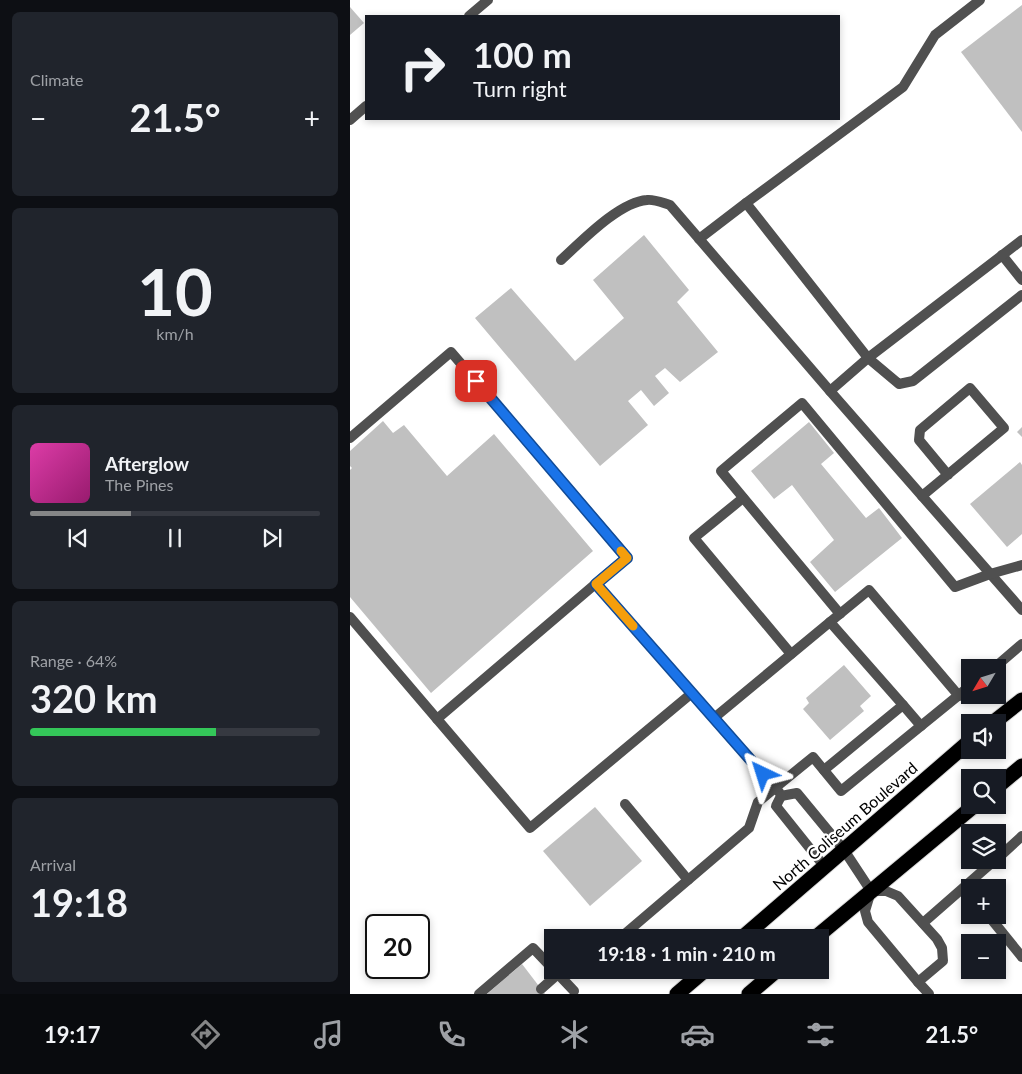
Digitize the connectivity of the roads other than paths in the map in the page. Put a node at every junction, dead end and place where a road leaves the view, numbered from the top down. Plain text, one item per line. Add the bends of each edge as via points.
1 (488, 0) edge
2 (980, 0) edge
3 (470, 15) edge
4 (365, 107) edge
5 (350, 120) edge
6 (746, 203) junction
7 (699, 239) junction
8 (1022, 240) edge
9 (1002, 255) junction
10 (561, 260) dead end
11 (1022, 280) edge
12 (1022, 295) edge
13 (868, 358) junction
14 (830, 391) junction
15 (350, 438) edge
16 (948, 475) junction
17 (922, 496) junction
18 (743, 498) junction
19 (1022, 565) edge
20 (990, 574) junction
21 (596, 584) junction
22 (1022, 610) edge
23 (840, 614) junction
24 (350, 617) edge
25 (830, 622) junction
26 (1022, 644) edge
27 (791, 654) junction
28 (1004, 659) edge
29 (692, 693) junction
30 (961, 694) edge
31 (958, 696) junction
32 (1022, 700) edge
33 (903, 706) junction
34 (1004, 714) edge
35 (714, 718) junction
36 (437, 719) junction
37 (921, 726) junction
38 (961, 749) edge
39 (1022, 766) edge
40 (824, 770) junction
41 (1006, 779) edge
42 (778, 792) junction
43 (625, 804) dead end
44 (964, 814) edge
45 (1022, 836) edge
46 (844, 850) junction
47 (1006, 850) edge
48 (824, 866) junction
49 (987, 869) edge
50 (977, 879) edge
51 (688, 880) junction
52 (870, 892) junction
53 (961, 894) edge
54 (923, 923) junction
55 (995, 924) edge
56 (631, 929) edge
57 (752, 929) edge
58 (826, 929) edge
59 (1022, 957) edge
60 (544, 960) edge
61 (549, 979) edge
62 (562, 979) edge
63 (694, 979) edge
64 (766, 979) edge
65 (918, 982) junction
66 (541, 989) dead end
67 (573, 993) edge
68 (479, 994) edge
69 (677, 994) edge
70 (749, 994) edge
71 (929, 994) edge

1 - 3 street
2 - 6 street via 934,35 903,87
4 - 5 street
6 - 7 street
6 - 13 street
7 - 10 street via 670,205 648,199 624,207
7 - 14 street
8 - 9 street
9 - 11 street
9 - 13 street
12 - 13 street via 913,381 899,384
13 - 14 street
14 - 17 street
15 - 21 street via 451,352 627,558
16 - 16 street via 1004,428 970,388 920,430 919,440
16 - 17 street
17 - 20 street
18 - 20 street via 721,471 802,403 955,587
18 - 23 street
18 - 27 street via 694,538
19 - 20 street
20 - 22 street
21 - 29 street
21 - 36 street
23 - 25 street
23 - 31 street via 869,590
24 - 36 street
25 - 27 street
25 - 33 street
26 - 28 street
27 - 35 street
29 - 35 street
29 - 36 street via 530,828
30 - 31 street
31 - 37 street
32 - 34 highway
33 - 37 street
33 - 40 street
35 - 42 street
37 - 40 street via 841,791
38 - 46 highway, North Coliseum Boulevard
39 - 41 highway
40 - 42 street via 813,757
42 - 46 street via 797,793
42 - 48 street via 776,806
42 - 51 street via 758,802 749,828
43 - 51 street
44 - 52 highway
45 - 47 street
46 - 48 highway, North Coliseum Boulevard
46 - 52 street
48 - 57 highway, North Coliseum Boulevard
49 - 50 street
51 - 56 street
52 - 54 street via 886,890 898,896
52 - 58 highway
52 - 65 street via 865,911 868,922
53 - 54 street
54 - 65 street via 942,948 943,961
55 - 59 street
60 - 68 street via 533,948
61 - 66 street
62 - 67 street
63 - 69 highway
64 - 70 highway
65 - 71 street

